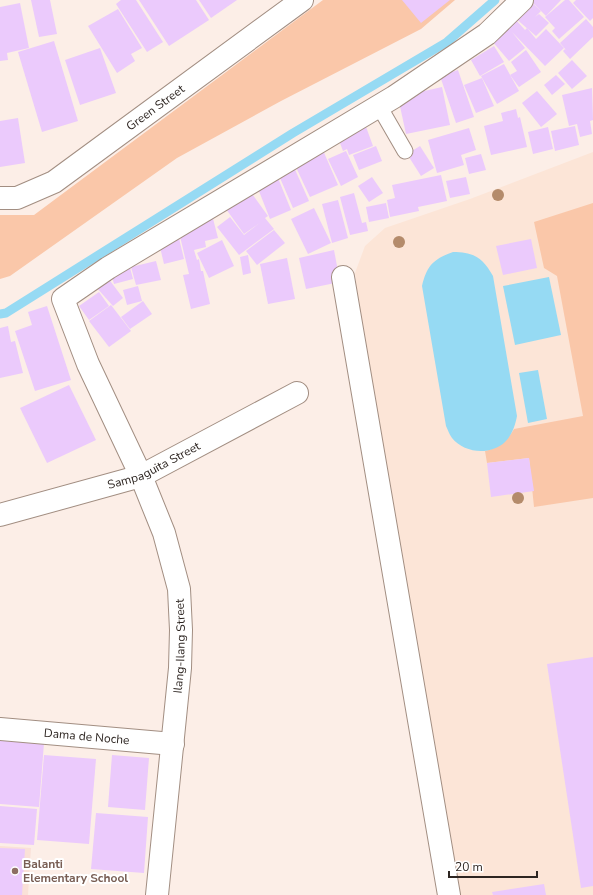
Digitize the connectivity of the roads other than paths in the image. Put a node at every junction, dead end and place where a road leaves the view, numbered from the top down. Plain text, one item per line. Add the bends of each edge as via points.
1 (302, 0) edge
2 (522, 0) edge
3 (379, 106) junction
4 (405, 151) dead end
5 (0, 198) edge
6 (343, 277) dead end
7 (298, 393) dead end
8 (141, 476) junction
9 (0, 516) edge
10 (0, 729) edge
11 (173, 744) junction
12 (157, 895) edge
13 (449, 895) edge

1 - 5 street, Green Street via 54,182 17,198
2 - 3 street via 487,34
3 - 4 lane
3 - 8 street, Ilang-Ilang Street via 114,264 63,299 88,364
6 - 13 street
7 - 8 street, Sampaguita Street
8 - 9 street, Sampaguita Street
8 - 11 street, Ilang-Ilang Street via 164,533 178,589 180,668
10 - 11 street, Dama de Noche
11 - 12 street, Ilang-Ilang Street

